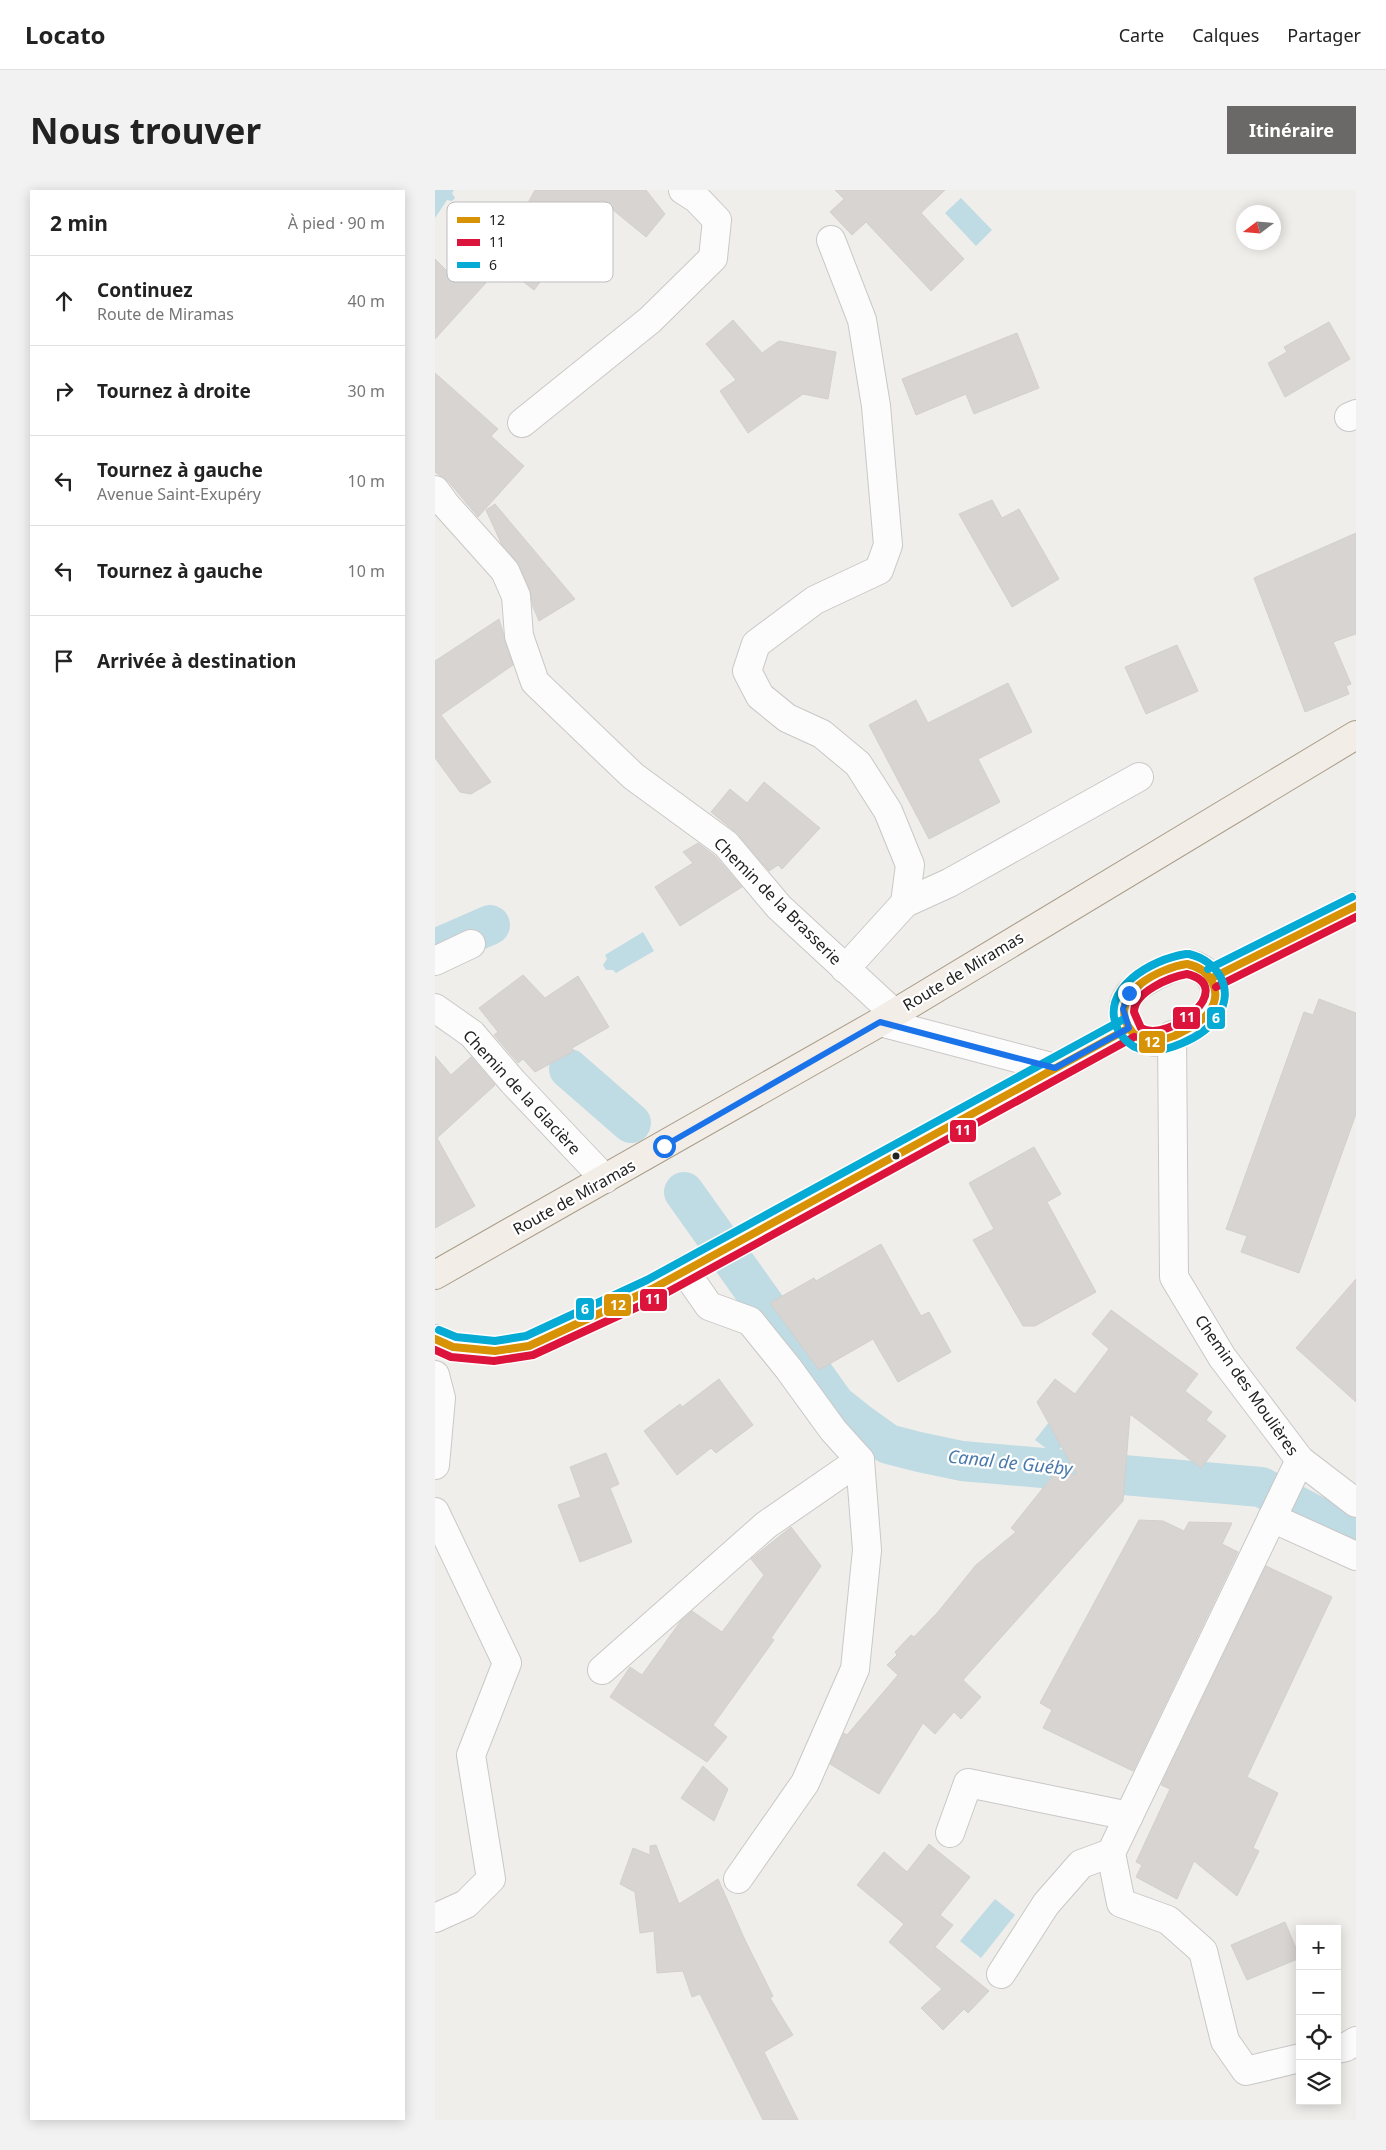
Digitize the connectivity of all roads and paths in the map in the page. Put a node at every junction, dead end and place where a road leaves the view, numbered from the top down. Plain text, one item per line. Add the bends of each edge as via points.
1 (683, 190) edge
2 (831, 240) dead end
3 (521, 423) dead end
4 (435, 490) edge
5 (1356, 735) edge
6 (1139, 776) dead end
7 (905, 903) junction
8 (1356, 906) edge
9 (471, 944) dead end
10 (435, 961) edge
11 (845, 969) junction
12 (1213, 978) junction
13 (435, 1008) edge
14 (887, 1017) junction
15 (1129, 1028) junction
16 (1172, 1035) junction
17 (1055, 1068) junction
18 (605, 1180) junction
19 (437, 1270) edge
20 (684, 1270) junction
21 (435, 1339) edge
22 (435, 1376) edge
23 (860, 1460) junction
24 (1300, 1460) junction
25 (435, 1465) edge
26 (1356, 1503) edge
27 (435, 1512) edge
28 (1272, 1518) junction
29 (1356, 1556) edge
30 (602, 1670) dead end
31 (1129, 1816) junction
32 (950, 1834) dead end
33 (1111, 1852) junction
34 (738, 1879) dead end
35 (435, 1918) edge
36 (1001, 1974) dead end
37 (1356, 2041) edge
38 (1341, 2048) edge
39 (1296, 2059) edge

1 - 3 street via 697,199 717,220 713,258 650,320
2 - 7 street via 862,320 876,406 888,545 879,570 815,600 757,644 747,671 760,696 787,718 822,734 858,764 888,811 910,865
4 - 11 street, Chemin de la Brasserie via 505,571 515,596 519,636 535,682 633,776 726,844 779,906
5 - 14 main road, Route de Miramas
6 - 7 street via 949,883
7 - 11 street
8 - 12 street
9 - 10 street
11 - 14 street, Chemin de la Brasserie
12 - 15 street via 1195,965 1177,965 1136,986 1125,1000 1123,1009
12 - 16 street via 1215,990 1209,1012 1201,1020
13 - 18 street, Chemin de la Glacière via 472,1034
14 - 17 street
14 - 18 main road, Route de Miramas
15 - 16 street via 1140,1039 1151,1042
15 - 17 street
16 - 24 street, Chemin des Moulières via 1174,1278 1222,1356
17 - 20 street
18 - 19 main road, Route de Miramas
20 - 21 street via 652,1289 529,1346 495,1351 453,1347
20 - 23 street via 709,1306 750,1322
22 - 25 street via 441,1398
23 - 30 street via 766,1525
23 - 34 street via 867,1550 855,1669 805,1784
24 - 26 street, Chemin des Moulières
24 - 28 street
27 - 35 street via 507,1663 471,1754 491,1879 466,1904
28 - 29 street
28 - 31 street
31 - 32 street via 968,1783
31 - 33 street
33 - 36 street via 1081,1864 1046,1904
33 - 39 street via 1121,1903 1169,1920 1203,1951 1225,2041 1246,2071
37 - 38 street

